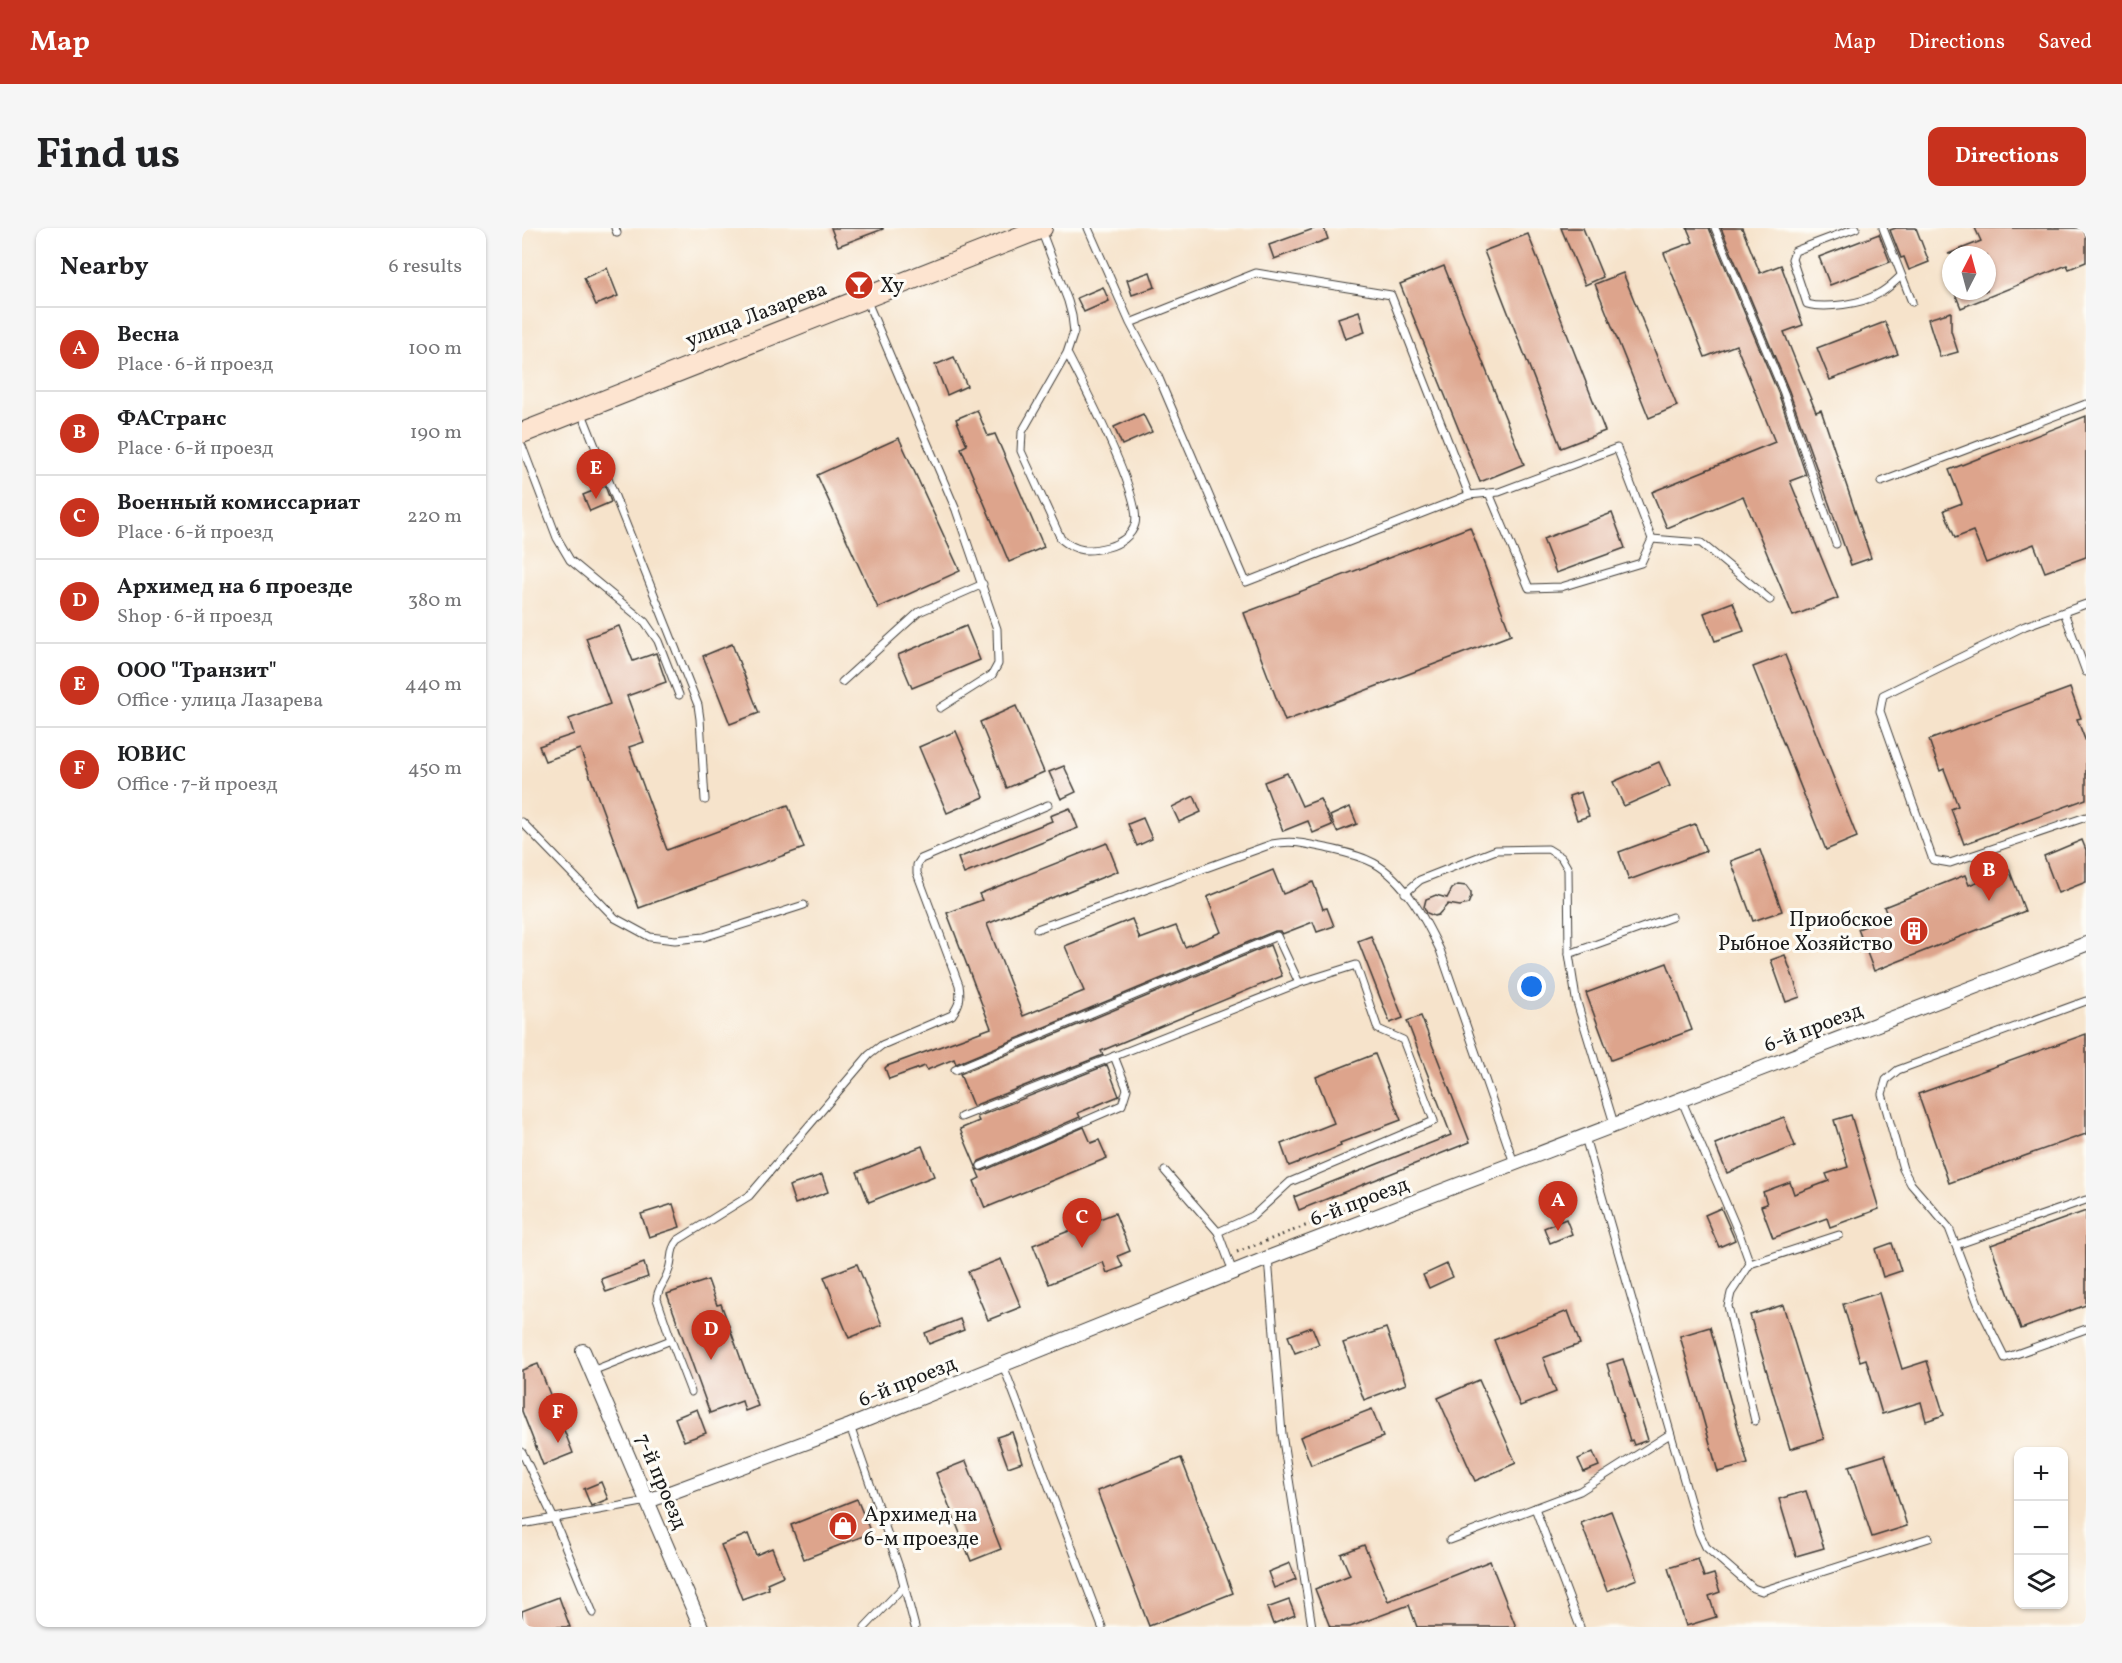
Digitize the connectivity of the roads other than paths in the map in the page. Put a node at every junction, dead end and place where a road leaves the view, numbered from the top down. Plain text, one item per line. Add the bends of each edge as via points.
1 (1041, 228) edge
2 (1088, 228) edge
3 (1715, 228) edge
4 (1856, 228) edge
5 (1883, 228) edge
6 (1901, 276) junction
7 (865, 297) junction
8 (1912, 303) dead end
9 (1130, 323) junction
10 (1067, 353) junction
11 (2086, 404) edge
12 (580, 410) junction
13 (522, 433) edge
14 (522, 446) edge
15 (1881, 482) dead end
16 (1489, 493) junction
17 (1468, 495) junction
18 (1652, 538) junction
19 (1836, 544) dead end
20 (983, 584) junction
21 (1770, 600) dead end
22 (2086, 604) edge
23 (2064, 612) junction
24 (2086, 672) edge
25 (842, 682) dead end
26 (679, 695) dead end
27 (940, 708) dead end
28 (705, 800) dead end
29 (1048, 805) dead end
30 (2086, 817) edge
31 (522, 822) edge
32 (1405, 893) junction
33 (804, 905) dead end
34 (1672, 917) dead end
35 (1037, 929) dead end
36 (2086, 944) edge
37 (1569, 954) junction
38 (1299, 983) junction
39 (2086, 1001) edge
40 (1114, 1056) junction
41 (955, 1070) dead end
42 (1682, 1101) junction
43 (961, 1117) dead end
44 (1615, 1127) junction
45 (1585, 1137) junction
46 (1514, 1163) junction
47 (981, 1166) dead end
48 (1165, 1171) dead end
49 (2086, 1200) edge
50 (1218, 1232) junction
51 (1839, 1235) dead end
52 (1956, 1245) junction
53 (1268, 1258) junction
54 (1749, 1264) junction
55 (1233, 1272) junction
56 (2086, 1329) edge
57 (671, 1340) junction
58 (583, 1351) dead end
59 (1003, 1365) junction
60 (592, 1371) junction
61 (691, 1392) dead end
62 (1755, 1421) dead end
63 (850, 1426) junction
64 (1670, 1434) junction
65 (522, 1452) edge
66 (648, 1501) junction
67 (1535, 1508) junction
68 (553, 1517) junction
69 (522, 1524) edge
70 (1929, 1538) dead end
71 (1450, 1540) dead end
72 (904, 1586) junction
73 (593, 1613) dead end
74 (701, 1627) edge
75 (865, 1627) edge
76 (915, 1627) edge
77 (1102, 1627) edge
78 (1312, 1627) edge
79 (1580, 1627) edge

1 - 7 main road, улица Лазарева
1 - 10 lane via 1072,316 1074,332
2 - 9 lane
3 - 19 lane via 1784,393
4 - 6 lane via 1795,251 1792,259 1807,304 1819,307 1864,300 1879,294
5 - 6 lane
6 - 8 lane
7 - 12 main road, улица Лазарева
7 - 20 lane via 956,510
9 - 17 lane via 1256,273 1391,295
9 - 17 lane via 1158,376 1246,582
10 - 10 lane via 1107,434 1134,501 1136,523 1128,537 1109,546 1084,550 1073,549 1061,539 1021,451 1022,432
11 - 15 lane
12 - 13 main road, улица Лазарева
12 - 28 lane via 698,705
14 - 26 lane via 557,538 570,560 645,622 658,641
16 - 17 lane
16 - 18 lane via 1617,448
16 - 18 lane via 1530,588 1561,586 1641,563
18 - 21 lane via 1701,543
20 - 25 lane via 919,612
20 - 27 lane via 997,630 998,664 992,675
22 - 23 lane
23 - 24 lane
23 - 30 lane via 2025,626 1883,695 1880,711 1933,860 1950,864
29 - 57 lane via 921,859 917,873 959,985 959,1006 952,1015 882,1045 869,1055 749,1196 678,1240 671,1251 669,1272 657,1294
31 - 33 lane via 615,918 650,937 704,937
32 - 35 lane via 1375,864 1352,854 1290,841 1272,843
32 - 37 lane via 1420,880 1496,850 1548,849 1561,857 1568,869
32 - 46 lane via 1427,923 1440,950
34 - 37 lane
36 - 42 street, 6-й проезд
37 - 44 lane via 1576,999
38 - 40 lane
38 - 41 lane via 1277,936
38 - 50 lane via 1356,965 1378,1029 1403,1040 1434,1121 1290,1182 1253,1216
39 - 52 lane via 1898,1070 1886,1080 1882,1094 1903,1169 1949,1228
40 - 43 lane
40 - 47 lane via 1127,1089 1122,1105
42 - 44 street, 6-й проезд
42 - 54 lane
44 - 45 street, 6-й проезд
45 - 46 street, 6-й проезд
45 - 64 lane
46 - 53 street, 6-й проезд
48 - 50 lane
49 - 52 lane
50 - 55 lane
51 - 54 lane
52 - 56 lane via 1979,1306 2005,1358
53 - 55 street, 6-й проезд
53 - 78 lane via 1282,1434
54 - 62 lane via 1728,1305
55 - 59 street, 6-й проезд
57 - 60 lane
57 - 61 lane
58 - 60 street, 7-й проезд
59 - 63 street, 6-й проезд
59 - 77 lane
60 - 66 street, 7-й проезд
63 - 66 street, 6-й проезд
63 - 72 lane
64 - 67 lane via 1580,1491
64 - 70 lane via 1706,1547 1752,1588 1762,1591
65 - 68 lane
66 - 68 lane
66 - 74 street, 7-й проезд
67 - 71 lane
67 - 79 lane
68 - 69 lane
68 - 73 lane
72 - 75 lane
72 - 76 lane

